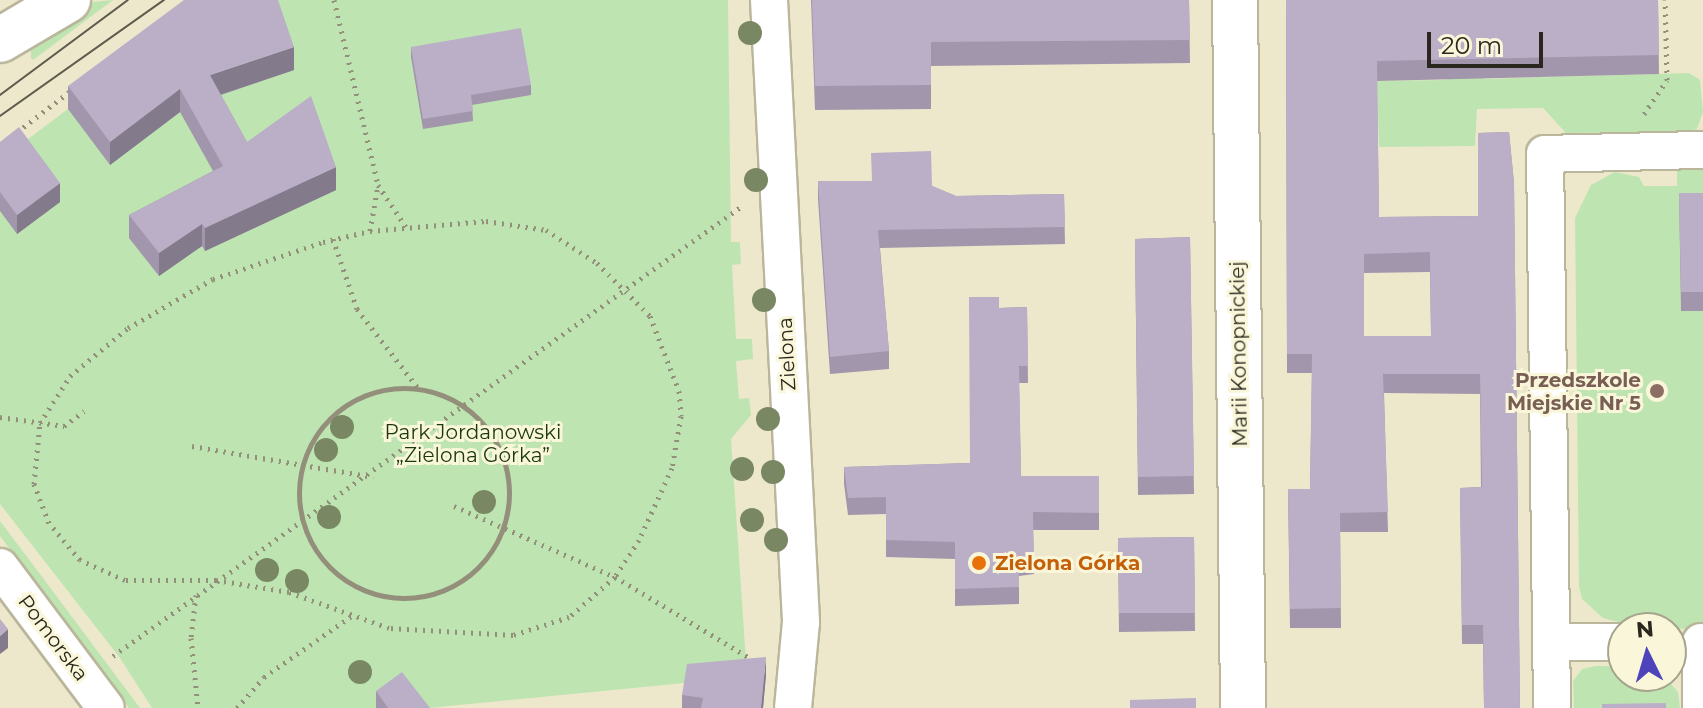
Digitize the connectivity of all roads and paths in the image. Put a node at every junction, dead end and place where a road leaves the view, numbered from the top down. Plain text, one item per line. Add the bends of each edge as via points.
1 (68, 0) edge
2 (334, 0) edge
3 (769, 0) edge
4 (1235, 0) edge
5 (1665, 0) edge
6 (0, 40) edge
7 (75, 88) edge
8 (13, 135) edge
9 (1703, 150) edge
10 (1619, 152) junction
11 (378, 185) junction
12 (742, 206) dead end
13 (406, 227) junction
14 (370, 231) junction
15 (333, 239) junction
16 (625, 288) junction
17 (419, 389) junction
18 (462, 404) junction
19 (84, 411) dead end
20 (0, 417) edge
21 (40, 423) junction
22 (192, 446) dead end
23 (304, 466) junction
24 (362, 475) junction
25 (373, 477) dead end
26 (454, 506) dead end
27 (302, 517) junction
28 (504, 528) junction
29 (0, 567) edge
30 (615, 577) junction
31 (216, 580) junction
32 (196, 594) junction
33 (353, 615) junction
34 (1551, 642) junction
35 (1607, 642) edge
36 (1692, 642) edge
37 (109, 659) dead end
38 (761, 665) edge
39 (106, 708) edge
40 (198, 708) edge
41 (237, 708) edge
42 (793, 708) edge
43 (1243, 708) edge
44 (1552, 708) edge
45 (1701, 708) edge

1 - 6 street
2 - 11 path
3 - 42 street, Zielona via 801,622
4 - 43 street, Marii Konopnickiej
5 - 10 path via 1667,80
7 - 8 path
9 - 10 street
10 - 34 street via 1545,154
11 - 13 path
11 - 14 path
12 - 16 path
13 - 14 path
13 - 16 path via 486,221 532,226 569,241
14 - 15 path
15 - 17 path via 343,282 357,309
15 - 21 path via 265,259 171,301 70,376
16 - 18 path
16 - 30 path via 664,341 681,416 672,468
17 - 18 path
17 - 23 path via 382,390 341,409 323,426
18 - 24 path
18 - 28 path via 494,438 503,458 509,497
19 - 21 path via 64,426
20 - 21 path
21 - 31 path via 32,462 39,503 80,560 125,580
22 - 23 path
23 - 24 path
23 - 27 path
24 - 25 path
24 - 27 path
26 - 28 path
27 - 28 path via 315,550 342,578 380,596 403,598 426,596 468,575
27 - 31 path
28 - 30 path
29 - 39 street, Pomorska
30 - 33 path via 569,617 513,635 417,633
30 - 38 path
31 - 32 path
31 - 33 path via 289,592
32 - 37 path
32 - 40 path via 191,638
33 - 41 path via 264,677
34 - 35 street
34 - 44 street
36 - 45 street

